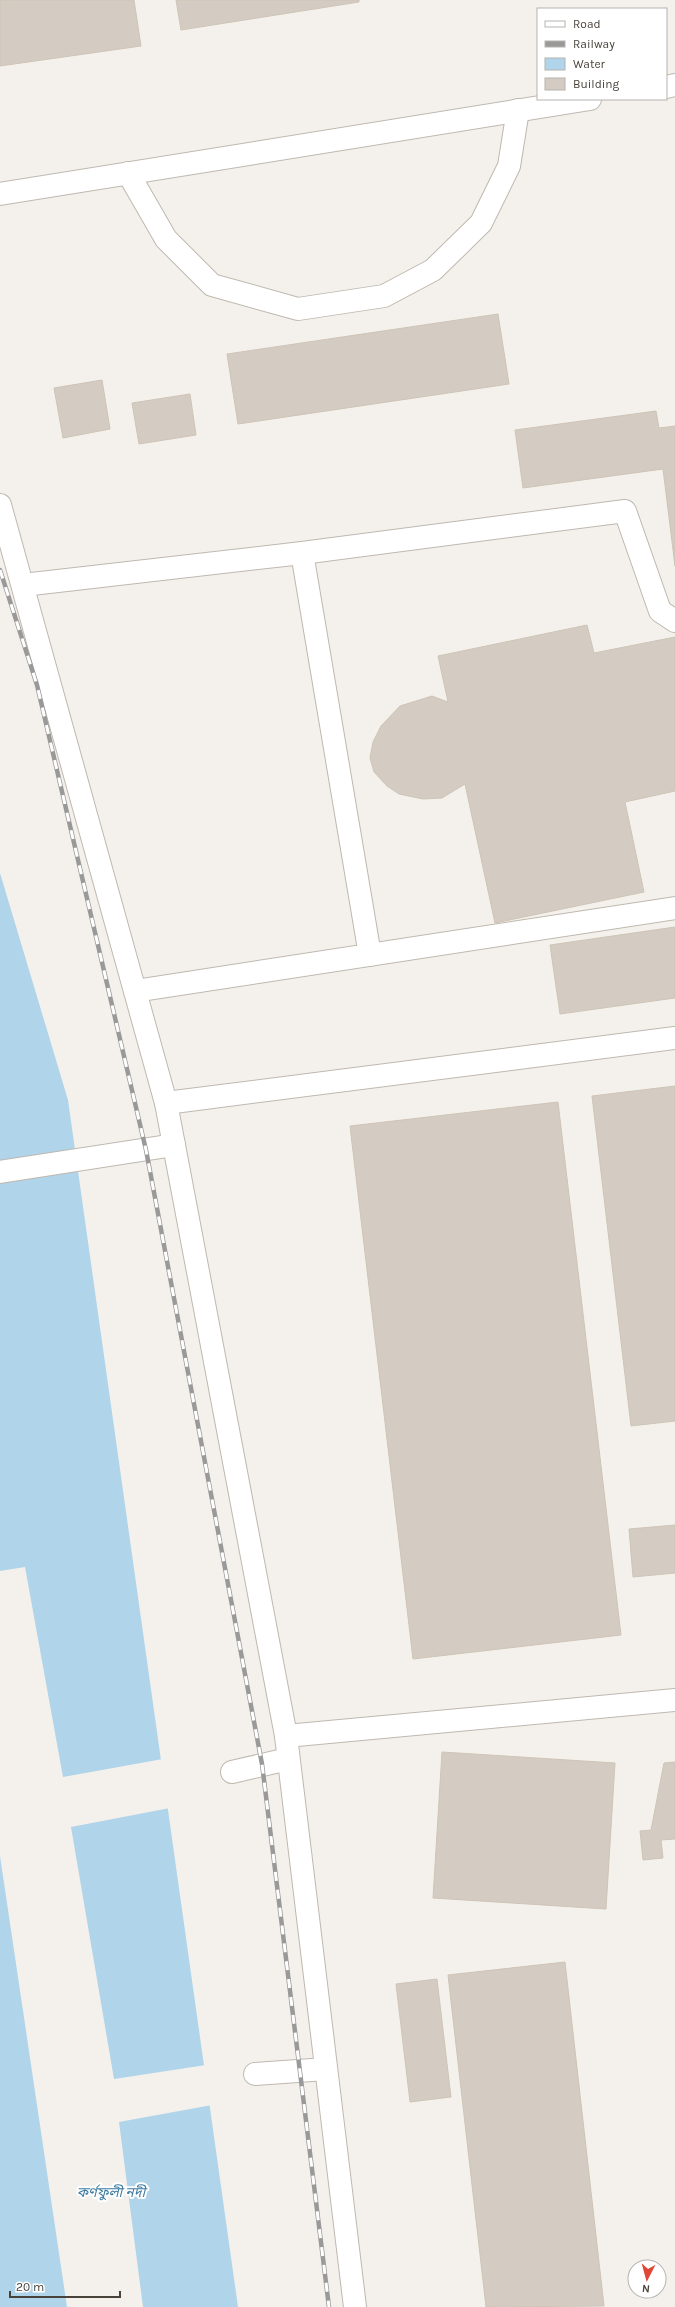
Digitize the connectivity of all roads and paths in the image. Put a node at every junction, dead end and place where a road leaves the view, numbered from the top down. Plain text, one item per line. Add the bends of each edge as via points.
1 (583, 100) edge
2 (518, 110) junction
3 (128, 174) junction
4 (0, 194) edge
5 (0, 506) edge
6 (302, 553) junction
7 (23, 585) junction
8 (675, 622) edge
9 (675, 908) edge
10 (370, 955) junction
11 (136, 991) junction
12 (675, 1038) edge
13 (166, 1103) junction
14 (174, 1145) junction
15 (0, 1172) edge
16 (675, 1700) edge
17 (286, 1736) junction
18 (288, 1759) junction
19 (232, 1772) dead end
20 (326, 2069) junction
21 (255, 2074) dead end
22 (355, 2307) edge

1 - 2 lane
2 - 3 lane
2 - 3 lane via 509,166 481,223 433,270 384,296 298,309 212,284 166,239
3 - 4 lane
5 - 7 lane
6 - 7 lane
6 - 8 lane via 625,511 660,611
6 - 10 lane
7 - 11 lane
9 - 10 lane
10 - 11 lane
11 - 13 lane
12 - 13 lane
13 - 14 lane
14 - 15 lane
14 - 17 lane
16 - 17 lane
17 - 18 lane
18 - 19 lane
18 - 20 lane
20 - 21 lane
20 - 22 lane

